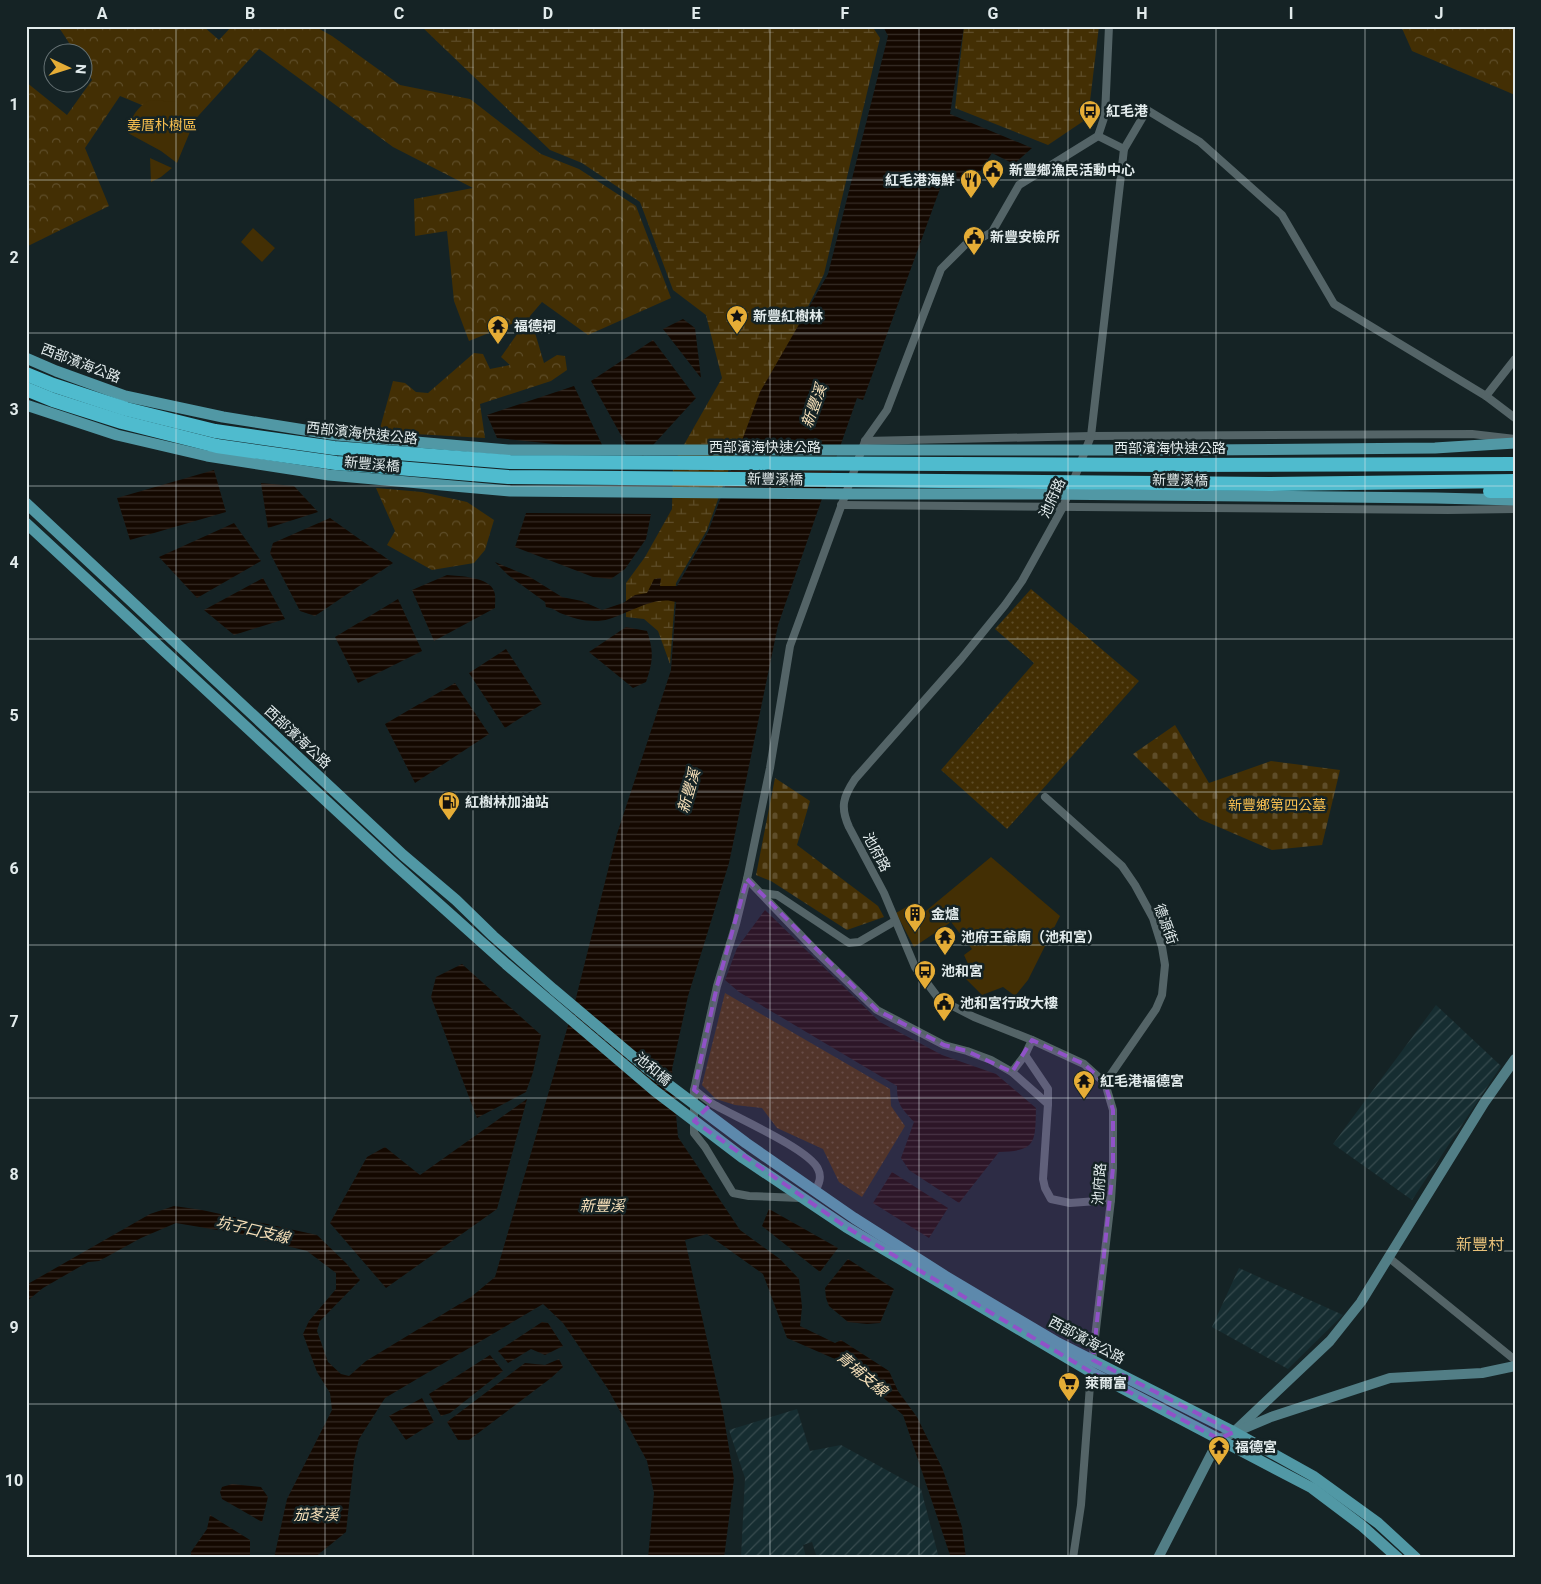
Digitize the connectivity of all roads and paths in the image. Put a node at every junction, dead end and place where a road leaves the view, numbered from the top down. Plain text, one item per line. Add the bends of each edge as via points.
1 (1109, 26) edge
2 (1098, 136) junction
3 (1124, 149) junction
4 (26, 358) edge
5 (1515, 359) edge
6 (26, 374) edge
7 (26, 389) edge
8 (125, 396) joint
9 (1486, 396) junction
10 (26, 405) edge
11 (1515, 418) edge
12 (1091, 436) junction
13 (1515, 439) edge
14 (865, 441) junction
15 (899, 441) junction
16 (1515, 444) edge
17 (1515, 464) edge
18 (1515, 482) edge
19 (1269, 484) junction
20 (1515, 491) edge
21 (1515, 500) edge
22 (27, 504) edge
23 (841, 505) junction
24 (897, 507) junction
25 (1063, 507) junction
26 (1515, 509) edge
27 (26, 523) edge
28 (1045, 798) dead end
29 (747, 879) junction
30 (762, 893) junction
31 (895, 921) junction
32 (553, 989) joint
33 (547, 999) joint
34 (1032, 1040) junction
35 (1025, 1055) junction
36 (1515, 1059) edge
37 (1012, 1072) junction
38 (1105, 1083) junction
39 (694, 1090) junction
40 (712, 1103) junction
41 (1048, 1104) junction
42 (694, 1116) junction
43 (746, 1143) joint
44 (743, 1158) joint
45 (815, 1191) junction
46 (803, 1198) junction
47 (1111, 1200) junction
48 (1388, 1257) junction
49 (1093, 1360) junction
50 (1515, 1360) edge
51 (1515, 1366) edge
52 (1091, 1372) junction
53 (1234, 1432) junction
54 (1219, 1439) junction
55 (1073, 1558) edge
56 (1158, 1558) edge
57 (1398, 1558) edge
58 (1416, 1558) edge

1 - 2 street via 1105,115
2 - 3 street
2 - 14 street via 1019,185 992,232 969,241 941,269 887,410
3 - 9 street via 1148,110 1200,142 1282,216 1334,304
3 - 12 street, 池府路
4 - 8 main road, 西部濱海公路
5 - 9 street
6 - 17 highway, 西部濱海快速公路 via 126,409 216,431 334,448 510,462
7 - 19 highway via 122,422 217,446 336,463 508,477
8 - 16 main road, 新豐溪橋 via 223,417 336,435 508,450 1200,450
9 - 11 street
10 - 21 main road, 新豐溪橋 via 117,434 207,456 329,475 510,491
12 - 13 street via 1472,434
12 - 15 street
12 - 25 street, 池府路
14 - 15 street
14 - 23 street
15 - 24 street
18 - 19 highway
19 - 20 highway
22 - 32 main road, 西部濱海公路 via 396,848
23 - 24 street
23 - 29 street via 790,646
24 - 25 street
25 - 26 street
25 - 31 street, 池府路 via 1005,605 846,792 843,802 845,819
27 - 33 main road, 西部濱海公路 via 391,861
28 - 38 street, 德源街 via 1122,866 1153,918 1162,948 1165,965 1162,995 1156,1009
29 - 30 street
29 - 39 street via 717,986
30 - 31 street via 777,894 849,943 859,942
30 - 37 street via 877,1010 944,1045 991,1060
31 - 34 street, 池府路 via 915,968 939,999
32 - 43 main road, 池和橋 via 649,1070
33 - 44 main road, 池和橋 via 656,1091
34 - 35 street
34 - 38 street, 池府路 via 1084,1064
35 - 37 street
35 - 41 street via 1048,1089
36 - 48 street
37 - 41 street
38 - 47 street, 池府路 via 1113,1110
39 - 40 street
39 - 42 street
40 - 42 street
40 - 45 street via 807,1156 818,1169 820,1182
41 - 47 street via 1043,1179 1051,1199 1062,1203
42 - 46 street via 694,1133 733,1193
43 - 45 main road, 西部濱海公路
44 - 46 main road, 西部濱海公路
45 - 49 main road, 西部濱海公路 via 953,1281
46 - 52 main road, 西部濱海公路 via 846,1227
47 - 49 street, 池府路
48 - 50 street
48 - 53 street via 1360,1302 1330,1341
49 - 52 street, 池府路
49 - 53 main road, 西部濱海公路
51 - 53 street via 1482,1373 1390,1378
52 - 54 main road, 西部濱海公路
52 - 55 street, 池府路 via 1081,1505
53 - 54 street
53 - 58 main road, 西部濱海公路 via 1313,1476 1378,1523
54 - 56 street
54 - 57 main road, 西部濱海公路 via 1312,1488

